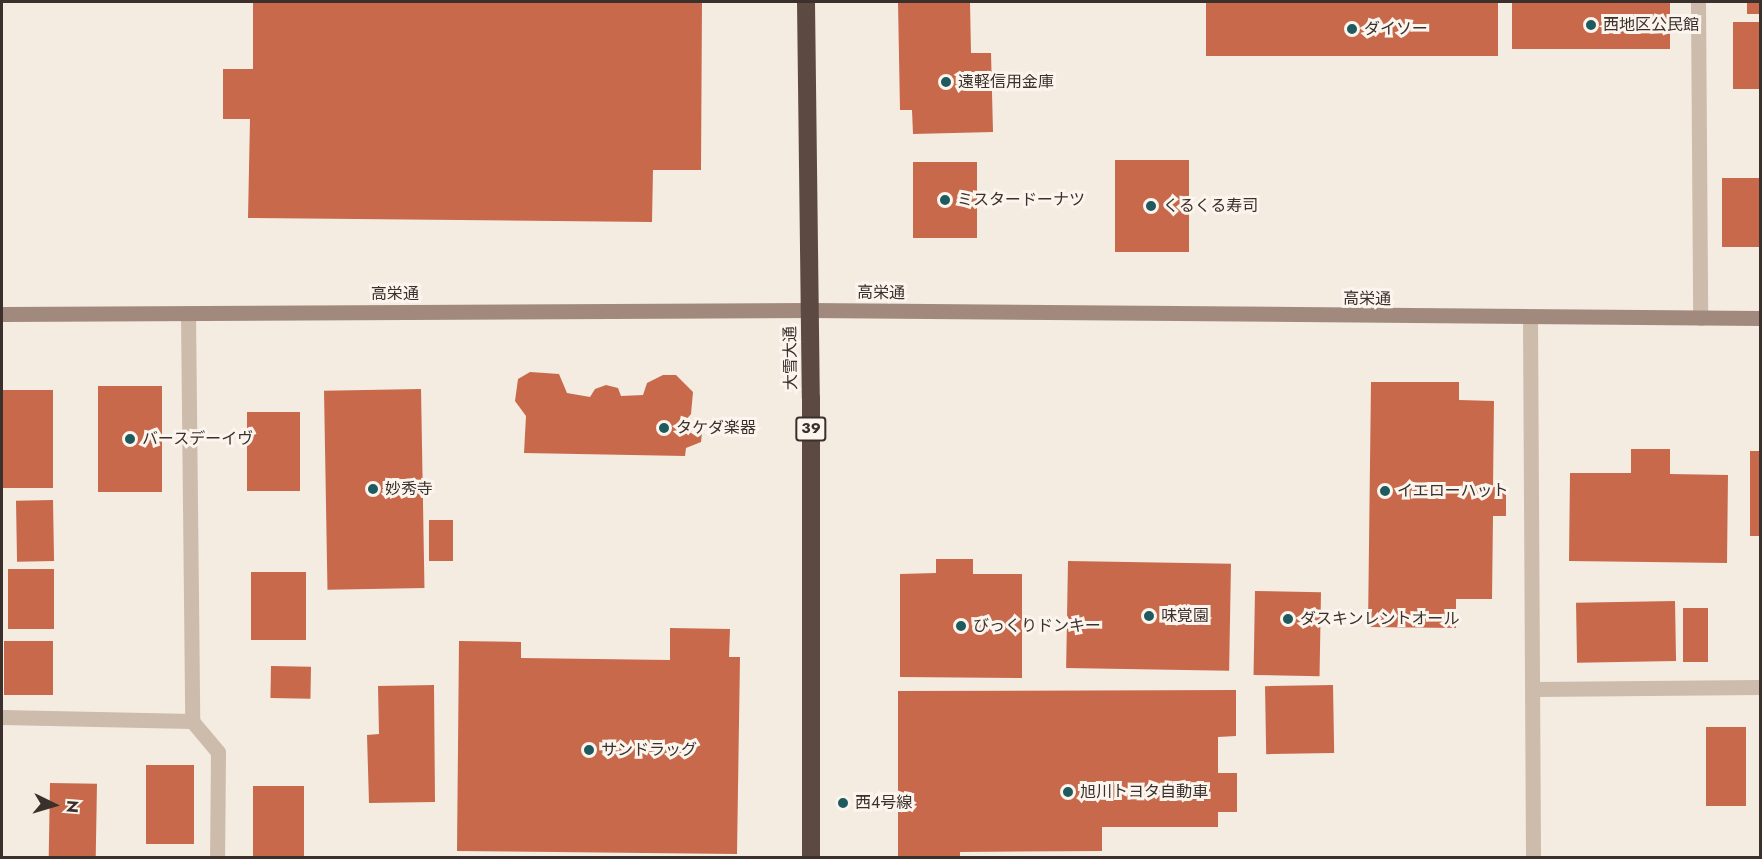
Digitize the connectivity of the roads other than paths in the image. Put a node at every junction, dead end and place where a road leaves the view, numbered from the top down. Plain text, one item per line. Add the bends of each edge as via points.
1 (806, 2) edge
2 (1698, 2) edge
3 (810, 310) junction
4 (188, 313) junction
5 (2, 314) edge
6 (1530, 318) junction
7 (1700, 318) junction
8 (1761, 318) edge
9 (1761, 687) edge
10 (1534, 689) junction
11 (2, 717) edge
12 (192, 721) junction
13 (217, 858) edge
14 (811, 858) edge
15 (1533, 858) edge

1 - 3 highway, 大雪大通 / 39
2 - 7 street
3 - 4 street, 高栄通
3 - 6 street, 高栄通
3 - 14 highway, 大雪大通 / 39
4 - 5 street, 高栄通
4 - 12 street
6 - 7 street, 高栄通
6 - 10 street
7 - 8 street, 高栄通
9 - 10 street
10 - 15 street
11 - 12 street
12 - 13 street via 218,752

